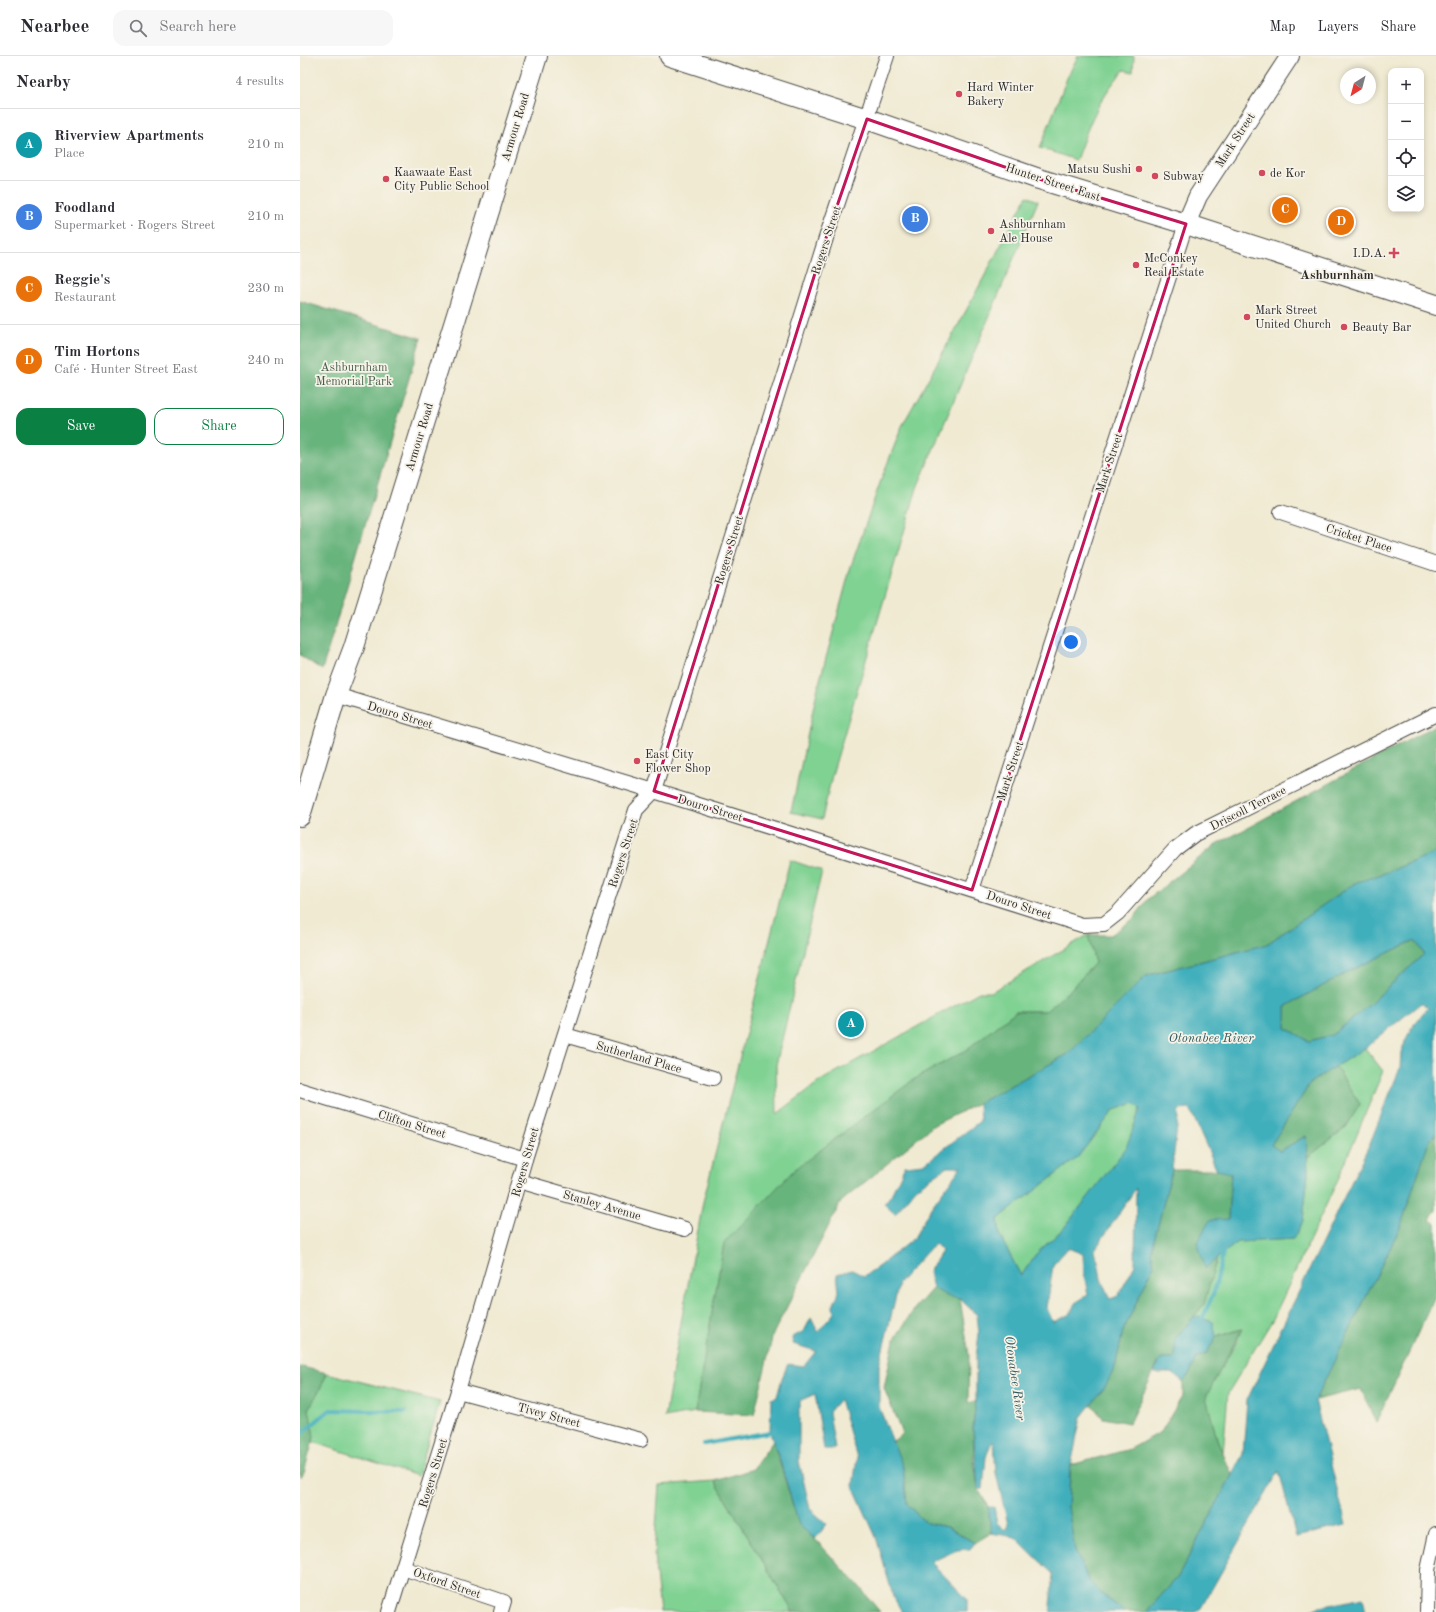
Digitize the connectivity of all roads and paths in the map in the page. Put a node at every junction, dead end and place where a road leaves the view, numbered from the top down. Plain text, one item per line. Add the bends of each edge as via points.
1 (537, 56) edge
2 (670, 56) edge
3 (887, 56) edge
4 (1290, 56) edge
5 (867, 119) junction
6 (1186, 224) junction
7 (1436, 305) edge
8 (1281, 512) dead end
9 (1436, 564) edge
10 (336, 695) junction
11 (1436, 714) edge
12 (654, 791) junction
13 (300, 816) edge
14 (972, 890) junction
15 (1082, 925) joint
16 (565, 1035) junction
17 (713, 1078) dead end
18 (300, 1090) edge
19 (525, 1159) junction
20 (519, 1181) junction
21 (685, 1229) dead end
22 (458, 1391) junction
23 (641, 1440) dead end
24 (1436, 1534) edge
25 (403, 1568) junction
26 (389, 1612) edge
27 (501, 1612) edge
28 (1427, 1612) edge

1 - 10 main road, Armour Road via 358,632
2 - 5 main road, Hunter Street East
3 - 5 street, Rogers Street
4 - 6 street, Mark Street via 1198,196
5 - 6 main road, Hunter Street East via 1039,179
5 - 12 street, Rogers Street via 826,238
6 - 7 main road, Hunter Street East
6 - 14 street, Mark Street
8 - 9 street, Cricket Place
10 - 12 street, Douro Street
10 - 13 main road, Armour Road
11 - 15 street, Driscoll Terrace via 1195,834 1174,849 1118,913 1104,924
12 - 14 street, Douro Street
12 - 16 street, Rogers Street via 636,810
14 - 15 street, Douro Street
16 - 17 street, Sutherland Place
16 - 19 street, Rogers Street
18 - 19 street, Clifton Street
19 - 20 street, Rogers Street
20 - 21 street, Stanley Avenue
20 - 22 street, Rogers Street
22 - 23 street, Tivey Street
22 - 25 street, Rogers Street
24 - 28 street via 1428,1570
25 - 26 street, Rogers Street
25 - 27 street, Oxford Street via 504,1602

